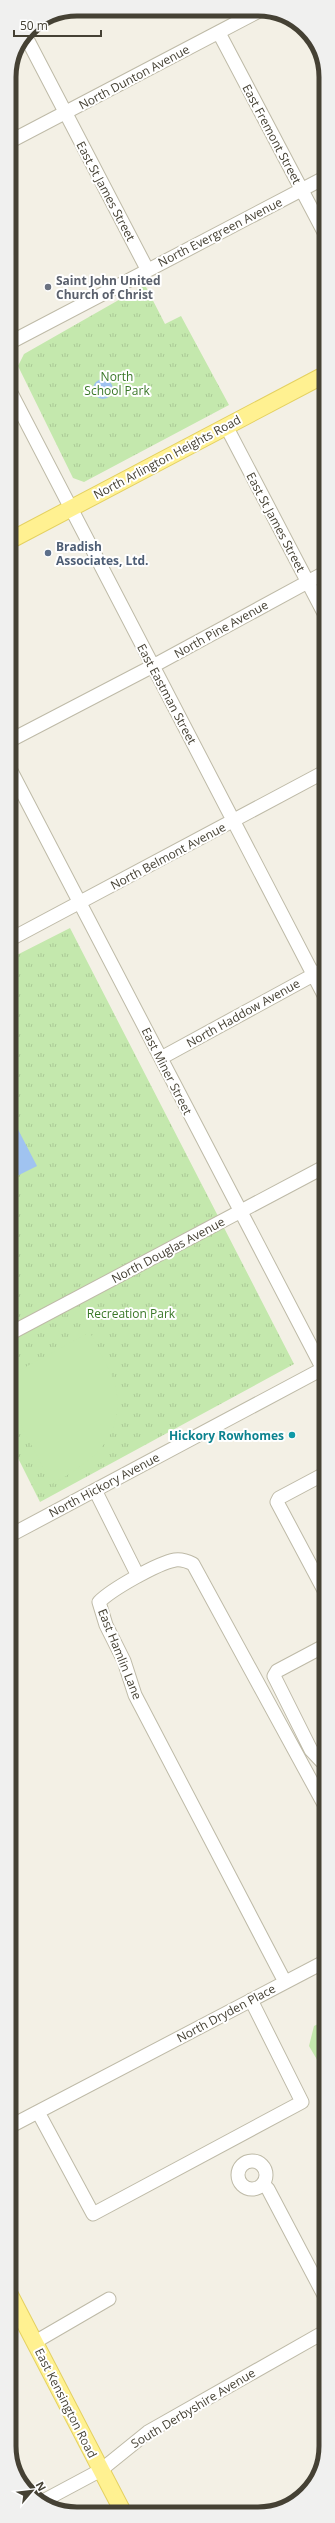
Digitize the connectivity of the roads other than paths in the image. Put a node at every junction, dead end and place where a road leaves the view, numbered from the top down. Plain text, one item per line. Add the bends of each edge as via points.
1 (251, 16) edge
2 (219, 33) junction
3 (27, 41) edge
4 (65, 113) junction
5 (16, 138) edge
6 (319, 181) edge
7 (302, 190) junction
8 (319, 223) edge
9 (147, 270) junction
10 (16, 339) edge
11 (319, 378) edge
12 (16, 402) edge
13 (226, 426) junction
14 (71, 508) junction
15 (16, 537) edge
16 (319, 576) edge
17 (307, 582) junction
18 (319, 604) edge
19 (153, 666) junction
20 (16, 737) edge
21 (319, 775) edge
22 (16, 780) edge
23 (233, 820) junction
24 (80, 903) junction
25 (16, 936) edge
26 (319, 971) edge
27 (313, 974) junction
28 (319, 986) edge
29 (160, 1058) junction
30 (319, 1170) edge
31 (241, 1211) junction
32 (16, 1330) edge
33 (319, 1359) edge
34 (319, 1373) edge
35 (319, 1477) edge
36 (94, 1490) junction
37 (16, 1532) edge
38 (138, 1576) junction
39 (319, 1581) edge
40 (319, 1649) edge
41 (319, 1759) edge
42 (319, 1795) edge
43 (319, 1965) edge
44 (285, 1982) junction
45 (251, 2000) junction
46 (38, 2112) junction
47 (16, 2123) edge
48 (263, 2184) dead end
49 (319, 2286) edge
50 (109, 2299) dead end
51 (16, 2317) edge
52 (319, 2335) edge
53 (35, 2342) junction
54 (101, 2470) junction
55 (46, 2499) edge
56 (121, 2507) edge

1 - 2 street, North Dunton Avenue
2 - 4 street, North Dunton Avenue
2 - 7 street, East Fremont Street
3 - 4 street, East St James Street
4 - 5 street, North Dunton Avenue
4 - 9 street, East St James Street
6 - 7 street, North Evergreen Avenue
7 - 8 street, East Fremont Street
7 - 9 street, North Evergreen Avenue
9 - 10 street, North Evergreen Avenue
11 - 13 main road, North Arlington Heights Road
12 - 14 street, East Eastman Street
13 - 14 main road, North Arlington Heights Road
13 - 17 street, East St James Street
14 - 15 main road, North Arlington Heights Road
14 - 19 street, East Eastman Street
16 - 17 street, North Pine Avenue
17 - 18 street, East St James Street
17 - 19 street, North Pine Avenue
19 - 20 street, North Pine Avenue
19 - 23 street, East Eastman Street
21 - 23 street, North Belmont Avenue
22 - 24 street, East Miner Street
23 - 24 street, North Belmont Avenue
23 - 27 street, East Eastman Street
24 - 25 street, North Belmont Avenue
24 - 29 street, East Miner Street
26 - 27 street, North Haddow Avenue
27 - 28 street, East Eastman Street
27 - 29 street, North Haddow Avenue
29 - 31 street, East Miner Street
30 - 31 street, North Douglas Avenue
31 - 32 street, North Douglas Avenue
31 - 33 street, East Miner Street
34 - 36 street, North Hickory Avenue
35 - 39 street via 279,1498 278,1502
36 - 37 street, North Hickory Avenue
36 - 38 street
38 - 42 street, East Hamlin Lane via 175,1560 193,1564
38 - 44 street, East Hamlin Lane via 106,1596 99,1602 100,1608 124,1661 135,1695
40 - 41 street via 277,1671 274,1676 311,1750
43 - 44 street, North Dryden Place
44 - 45 street, North Dryden Place
45 - 46 street, North Dryden Place
45 - 46 street via 302,2102 93,2214
46 - 47 street, North Dryden Place
48 - 49 street
50 - 53 street
51 - 53 main road, East Kensington Road
52 - 54 street, South Derbyshire Avenue via 148,2432
53 - 54 main road, East Kensington Road
54 - 55 street, South Derbyshire Avenue
54 - 56 main road, East Kensington Road

